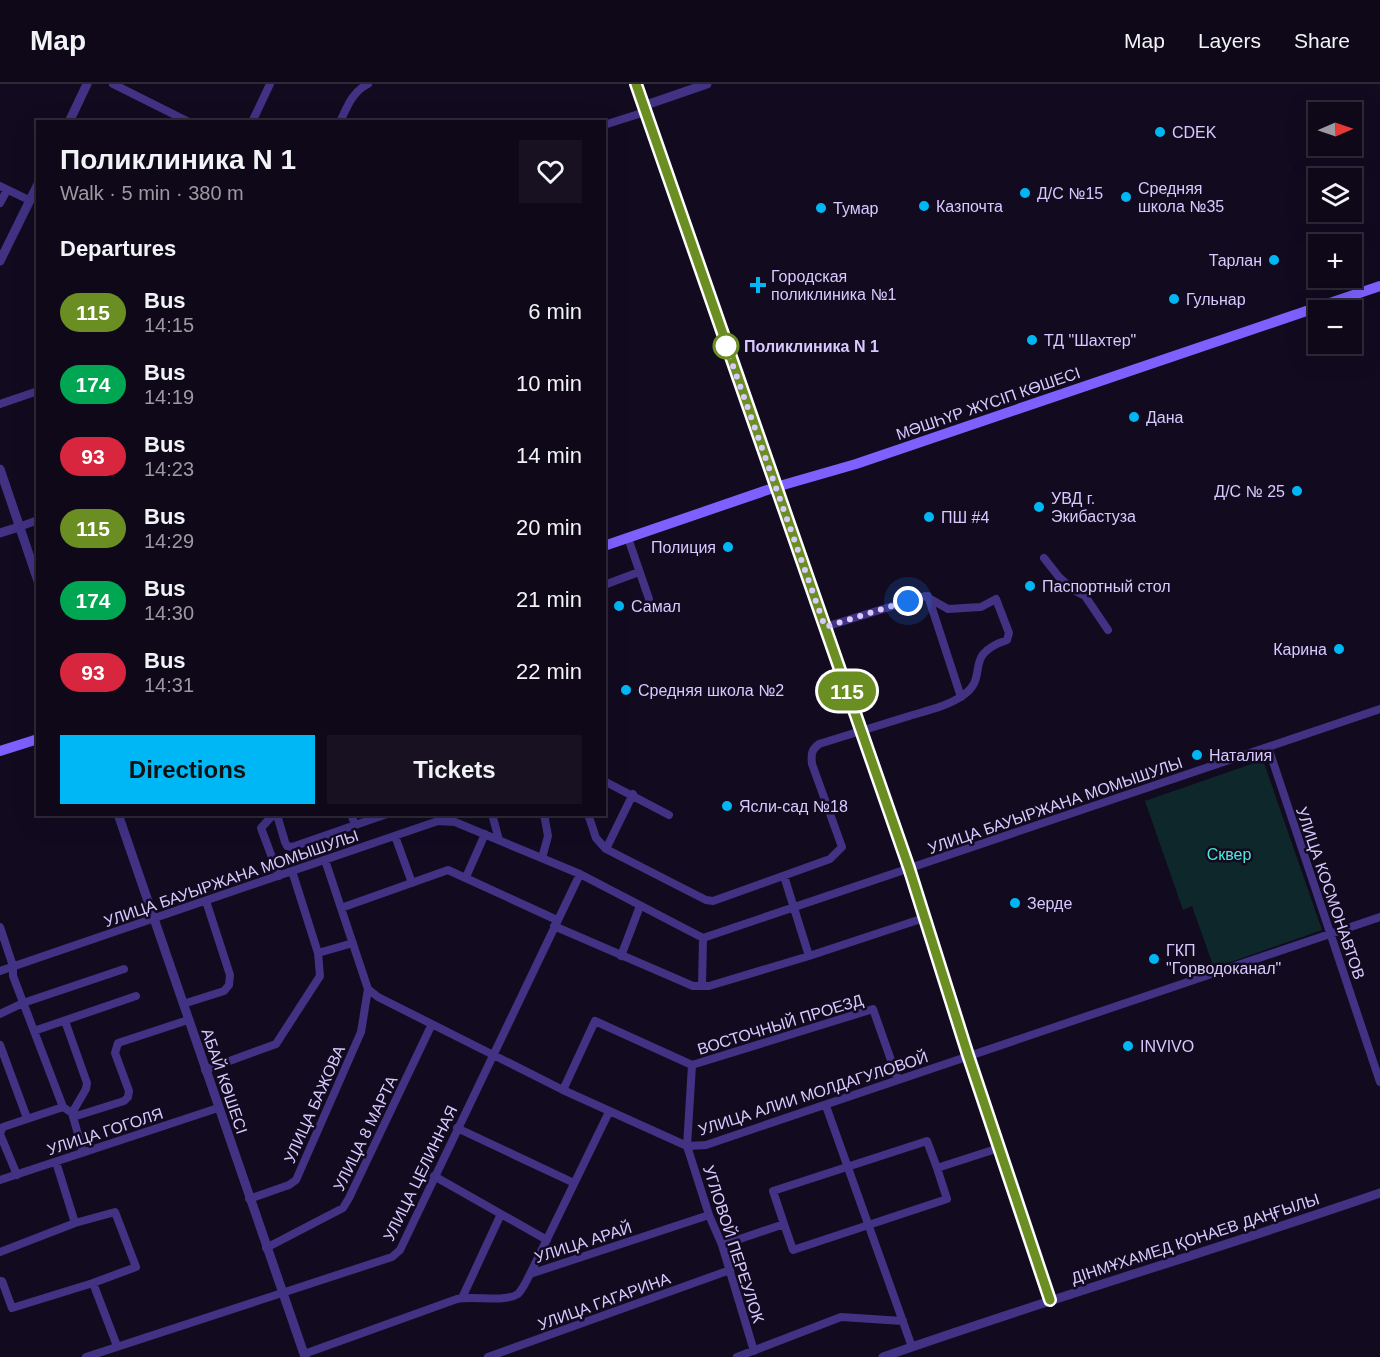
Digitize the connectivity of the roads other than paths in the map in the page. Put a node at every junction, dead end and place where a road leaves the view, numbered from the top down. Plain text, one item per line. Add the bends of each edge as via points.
1 (85, 84) edge
2 (112, 84) edge
3 (270, 84) edge
4 (368, 84) edge
5 (636, 84) edge
6 (707, 84) edge
7 (644, 109) junction
8 (70, 120) edge
9 (185, 120) edge
10 (253, 120) edge
11 (341, 120) edge
12 (606, 124) edge
13 (3, 188) edge
14 (36, 188) edge
15 (29, 200) junction
16 (0, 203) edge
17 (0, 261) edge
18 (1380, 286) edge
19 (36, 392) edge
20 (0, 404) edge
21 (0, 470) edge
22 (776, 487) junction
23 (36, 521) edge
24 (19, 527) junction
25 (0, 533) edge
26 (628, 538) junction
27 (606, 545) edge
28 (1044, 558) dead end
29 (639, 572) junction
30 (36, 575) edge
31 (606, 584) edge
32 (928, 596) junction
33 (649, 599) dead end
34 (825, 627) junction
35 (1108, 630) dead end
36 (961, 697) junction
37 (1380, 710) edge
38 (861, 730) junction
39 (36, 740) edge
40 (1268, 747) junction
41 (0, 751) edge
42 (606, 782) edge
43 (633, 794) junction
44 (669, 815) dead end
45 (119, 816) edge
46 (276, 816) edge
47 (278, 816) edge
48 (352, 816) edge
49 (381, 816) edge
50 (493, 816) edge
51 (544, 816) edge
52 (589, 816) edge
53 (454, 818) edge
54 (355, 825) junction
55 (485, 834) junction
56 (395, 836) junction
57 (500, 840) junction
58 (606, 849) junction
59 (542, 858) junction
60 (325, 860) junction
61 (909, 868) junction
62 (291, 871) junction
63 (580, 874) junction
64 (279, 876) junction
65 (784, 876) junction
66 (466, 877) junction
67 (412, 883) junction
68 (206, 901) junction
69 (640, 906) junction
70 (794, 907) junction
71 (341, 908) junction
72 (1380, 917) edge
73 (153, 918) junction
74 (924, 918) junction
75 (556, 923) junction
76 (0, 927) edge
77 (1331, 934) junction
78 (703, 938) junction
79 (353, 943) junction
80 (318, 953) junction
81 (621, 956) junction
82 (809, 957) junction
83 (13, 966) junction
84 (124, 969) dead end
85 (0, 970) edge
86 (702, 986) junction
87 (368, 989) junction
88 (136, 996) dead end
89 (23, 1004) junction
90 (183, 1004) junction
91 (0, 1014) edge
92 (188, 1020) junction
93 (65, 1021) junction
94 (432, 1024) junction
95 (34, 1031) junction
96 (0, 1045) edge
97 (492, 1054) junction
98 (968, 1055) junction
99 (692, 1065) junction
100 (205, 1070) junction
101 (898, 1080) junction
102 (1380, 1082) edge
103 (563, 1090) junction
104 (826, 1106) junction
105 (63, 1107) junction
106 (218, 1108) junction
107 (609, 1112) junction
108 (73, 1115) junction
109 (27, 1118) junction
110 (457, 1128) junction
111 (0, 1133) edge
112 (687, 1146) junction
113 (999, 1148) junction
114 (83, 1152) junction
115 (56, 1162) junction
116 (848, 1167) junction
117 (937, 1168) junction
118 (17, 1174) junction
119 (434, 1176) junction
120 (0, 1180) edge
121 (574, 1183) junction
122 (1380, 1193) edge
123 (249, 1199) junction
124 (501, 1214) junction
125 (709, 1215) junction
126 (75, 1223) junction
127 (784, 1224) junction
128 (868, 1224) junction
129 (547, 1240) junction
130 (722, 1245) junction
131 (266, 1248) junction
132 (0, 1252) edge
133 (730, 1270) junction
134 (530, 1274) junction
135 (0, 1279) edge
136 (93, 1282) junction
137 (282, 1293) junction
138 (462, 1298) junction
139 (1050, 1300) junction
140 (903, 1322) junction
141 (117, 1346) junction
142 (912, 1347) junction
143 (754, 1351) junction
144 (304, 1356) edge
145 (86, 1357) edge
146 (488, 1357) edge
147 (737, 1357) edge
148 (884, 1357) edge

1 - 8 street
2 - 9 street
3 - 10 street
4 - 11 street via 351,99
5 - 7 main road
6 - 7 street
7 - 12 street
7 - 22 main road
13 - 15 street
13 - 16 street
14 - 15 street
15 - 17 street
18 - 22 main road, МӘШҺҮР ЖҮСІП КӨШЕСІ via 856,464
19 - 20 street
21 - 24 street
22 - 26 main road, МӘШҺҮР ЖҮСІП КӨШЕСІ
22 - 34 street
23 - 24 street
24 - 25 street
24 - 30 street
26 - 27 main road, МӘШҺҮР ЖҮСІП КӨШЕСІ
26 - 29 street
28 - 35 street via 1072,589 1085,596
29 - 31 street
29 - 33 street
32 - 34 street
32 - 36 street
32 - 36 street via 951,610 981,607 996,599 1003,615 1009,638 981,654 978,675
34 - 38 street
36 - 38 street
37 - 40 street, УЛИЦА БАУЫРЖАНА МОМЫШУЛЫ
38 - 61 street
38 - 65 street via 819,744 811,755 842,847 830,859
39 - 41 main road
40 - 61 street, УЛИЦА БАУЫРЖАНА МОМЫШУЛЫ
40 - 77 street, УЛИЦА КОСМОНАВТОВ
42 - 43 street
43 - 44 street
43 - 58 street
45 - 73 street, АБАЙ КӨШЕСІ
46 - 64 street via 261,828
47 - 54 street via 285,842 292,847
48 - 54 street
49 - 54 street
50 - 57 street
51 - 59 street via 548,836
52 - 58 street via 596,838
53 - 55 street, УЛИЦА БАУЫРЖАНА МОМЫШУЛЫ
53 - 56 street, УЛИЦА БАУЫРЖАНА МОМЫШУЛЫ
55 - 57 street, УЛИЦА БАУЫРЖАНА МОМЫШУЛЫ
55 - 66 street
56 - 60 street, УЛИЦА БАУЫРЖАНА МОМЫШУЛЫ
56 - 67 street
57 - 59 street, УЛИЦА БАУЫРЖАНА МОМЫШУЛЫ
58 - 65 street via 706,900 713,901
59 - 63 street, УЛИЦА БАУЫРЖАНА МОМЫШУЛЫ
60 - 62 street, УЛИЦА БАУЫРЖАНА МОМЫШУЛЫ
60 - 71 street
61 - 70 street, УЛИЦА БАУЫРЖАНА МОМЫШУЛЫ
61 - 74 street
62 - 64 street, УЛИЦА БАУЫРЖАНА МОМЫШУЛЫ
62 - 80 street
63 - 69 street, УЛИЦА БАУЫРЖАНА МОМЫШУЛЫ
63 - 75 street, УЛИЦА ЦЕЛИННАЯ
64 - 68 street, УЛИЦА БАУЫРЖАНА МОМЫШУЛЫ
65 - 70 street
66 - 67 street via 448,870
66 - 75 street
67 - 71 street
68 - 73 street, УЛИЦА БАУЫРЖАНА МОМЫШУЛЫ
68 - 90 street via 230,975 229,985 224,991
69 - 78 street, УЛИЦА БАУЫРЖАНА МОМЫШУЛЫ
69 - 81 street
70 - 78 street, УЛИЦА БАУЫРЖАНА МОМЫШУЛЫ
70 - 82 street
71 - 79 street
72 - 77 street, УЛИЦА АЛИИ МОЛДАГУЛОВОЙ
73 - 83 street, УЛИЦА БАУЫРЖАНА МОМЫШУЛЫ
73 - 90 street, АБАЙ КӨШЕСІ
74 - 82 street
74 - 98 street
75 - 81 street
75 - 97 street, УЛИЦА ЦЕЛИННАЯ
76 - 83 street
77 - 98 street, УЛИЦА АЛИИ МОЛДАГУЛОВОЙ
77 - 102 street, УЛИЦА КОСМОНАВТОВ
78 - 86 street
79 - 80 street
79 - 87 street
80 - 100 street via 320,976 276,1044
81 - 86 street via 693,986
82 - 86 street
83 - 85 street, УЛИЦА БАУЫРЖАНА МОМЫШУЛЫ
83 - 89 street
84 - 89 street
87 - 94 street, УЛИЦА АЛИИ МОЛДАГУЛОВОЙ
87 - 123 street, УЛИЦА БАЖОВА via 361,1032 296,1180
88 - 93 street
89 - 91 street
89 - 95 street
90 - 92 street, АБАЙ КӨШЕСІ
92 - 100 street, АБАЙ КӨШЕСІ
92 - 108 street via 118,1042 115,1053 128,1097
93 - 95 street
93 - 108 street via 87,1083
94 - 97 street, УЛИЦА АЛИИ МОЛДАГУЛОВОЙ
94 - 131 street, УЛИЦА 8 МАРТА via 343,1208
95 - 105 street
96 - 109 street
97 - 103 street, УЛИЦА АЛИИ МОЛДАГУЛОВОЙ
97 - 110 street, УЛИЦА ЦЕЛИННАЯ
98 - 101 street, УЛИЦА АЛИИ МОЛДАГУЛОВОЙ
98 - 113 street
99 - 101 street, ВОСТОЧНЫЙ ПРОЕЗД via 873,1009
99 - 103 street, ВОСТОЧНЫЙ ПРОЕЗД via 595,1021
99 - 112 street, ВОСТОЧНЫЙ ПРОЕЗД
100 - 106 street, АБАЙ КӨШЕСІ
101 - 104 street, УЛИЦА АЛИИ МОЛДАГУЛОВОЙ
103 - 107 street, УЛИЦА АЛИИ МОЛДАГУЛОВОЙ
104 - 112 street, УЛИЦА АЛИИ МОЛДАГУЛОВОЙ via 706,1145
104 - 116 street
105 - 108 street
105 - 109 street
106 - 114 street, УЛИЦА ГОГОЛЯ
106 - 123 street, АБАЙ КӨШЕСІ
107 - 112 street, УЛИЦА АЛИИ МОЛДАГУЛОВОЙ
107 - 121 street
108 - 114 street
109 - 111 street via 3,1127
110 - 119 street, УЛИЦА ЦЕЛИННАЯ
110 - 121 street
111 - 118 street
112 - 125 street, УГЛОВОЙ ПЕРЕУЛОК
113 - 117 street
113 - 139 street
114 - 115 street, УЛИЦА ГОГОЛЯ
115 - 118 street, УЛИЦА ГОГОЛЯ
115 - 126 street
116 - 117 street via 927,1141
116 - 127 street via 773,1191
116 - 128 street
117 - 128 street via 947,1199
118 - 120 street, УЛИЦА ГОГОЛЯ
119 - 124 street
119 - 137 street, УЛИЦА ЦЕЛИННАЯ via 400,1250 392,1257
121 - 129 street
122 - 139 street, ДІНМҰХАМЕД ҚОНАЕВ ДАҢҒЫЛЫ
123 - 131 street, АБАЙ КӨШЕСІ
124 - 129 street
124 - 138 street
125 - 130 street, УГЛОВОЙ ПЕРЕУЛОК
125 - 134 street, УЛИЦА АРАЙ
126 - 132 street
126 - 136 street via 115,1212 136,1267
127 - 128 street via 793,1251
127 - 130 street
128 - 140 street
129 - 134 street
130 - 133 street, УГЛОВОЙ ПЕРЕУЛОК
131 - 137 street, АБАЙ КӨШЕСІ
133 - 143 street, УГЛОВОЙ ПЕРЕУЛОК
133 - 146 street, УЛИЦА ГАГАРИНА
134 - 138 street, УЛИЦА АРАЙ via 520,1292 510,1298
135 - 136 street via 12,1308
136 - 141 street
137 - 141 street, УЛИЦА ЦЕЛИННАЯ
137 - 144 street, АБАЙ КӨШЕСІ
138 - 144 street, УЛИЦА АРАЙ
139 - 142 street, ДІНМҰХАМЕД ҚОНАЕВ ДАҢҒЫЛЫ
140 - 142 street
140 - 143 street via 841,1317
141 - 145 street, УЛИЦА ЦЕЛИННАЯ
142 - 148 street, ДІНМҰХАМЕД ҚОНАЕВ ДАҢҒЫЛЫ
143 - 147 street

